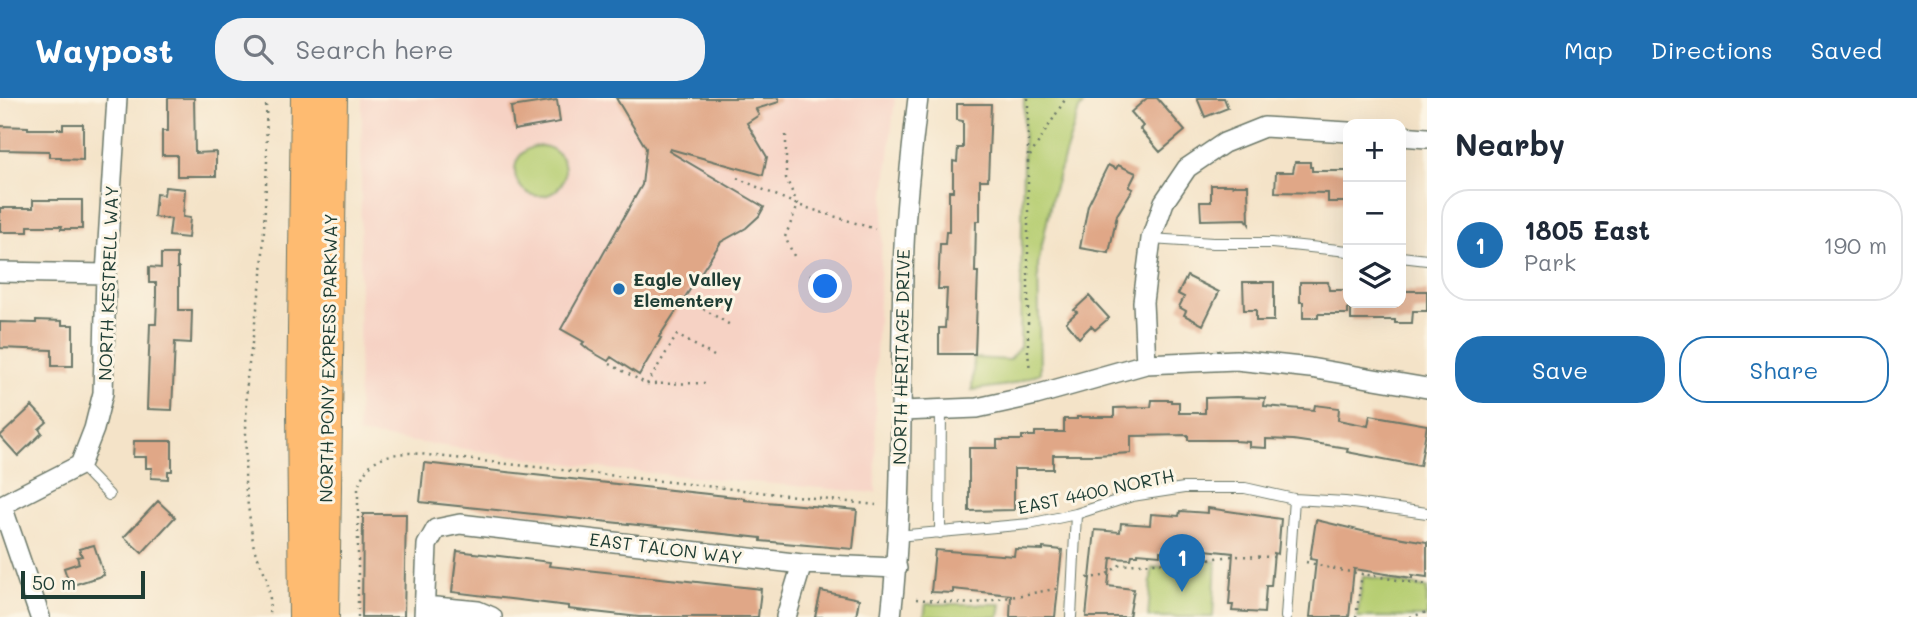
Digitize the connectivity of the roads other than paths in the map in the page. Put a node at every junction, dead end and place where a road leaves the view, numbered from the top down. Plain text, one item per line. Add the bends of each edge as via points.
1 (117, 98) edge
2 (306, 98) edge
3 (332, 98) edge
4 (918, 98) edge
5 (1343, 132) edge
6 (1406, 136) edge
7 (1427, 138) edge
8 (1150, 239) junction
9 (1343, 250) edge
10 (1406, 258) edge
11 (1427, 260) edge
12 (0, 272) edge
13 (106, 274) junction
14 (1146, 364) junction
15 (1427, 388) edge
16 (941, 409) junction
17 (902, 411) junction
18 (79, 465) junction
19 (109, 495) dead end
20 (1294, 499) junction
21 (1, 506) edge
22 (1427, 513) edge
23 (1076, 514) junction
24 (940, 533) junction
25 (897, 536) junction
26 (802, 564) junction
27 (897, 568) junction
28 (424, 612) edge
29 (40, 617) edge
30 (304, 617) edge
31 (324, 617) edge
32 (492, 617) edge
33 (786, 617) edge
34 (891, 617) edge
35 (1071, 617) edge
36 (1286, 617) edge

1 - 13 street, NORTH KESTRELL WAY
2 - 30 main road, NORTH PONY EXPRESS PARKWAY
3 - 31 main road, NORTH PONY EXPRESS PARKWAY
4 - 17 street, NORTH HERITAGE DRIVE via 904,233
5 - 8 street via 1264,127 1224,143 1187,168 1164,202
6 - 7 street
8 - 9 lane
8 - 14 street via 1143,302
10 - 11 lane
12 - 13 street
13 - 18 street, NORTH KESTRELL WAY via 103,393
14 - 15 street via 1236,360
14 - 16 street via 1033,396 977,408
16 - 17 street
16 - 24 lane
17 - 25 street, NORTH HERITAGE DRIVE
18 - 19 lane
18 - 21 street
20 - 22 lane, EAST 4400 NORTH
20 - 23 lane, EAST 4400 NORTH via 1245,488 1184,488 1132,496
20 - 36 lane
21 - 29 street
23 - 24 lane, EAST 4400 NORTH
23 - 35 lane
24 - 25 lane, EAST 4400 NORTH
25 - 27 street, NORTH HERITAGE DRIVE
26 - 27 street, EAST TALON WAY
26 - 28 street, EAST TALON WAY via 460,524 436,529 427,545
26 - 33 street
27 - 34 street, NORTH HERITAGE DRIVE
28 - 32 street via 478,611

